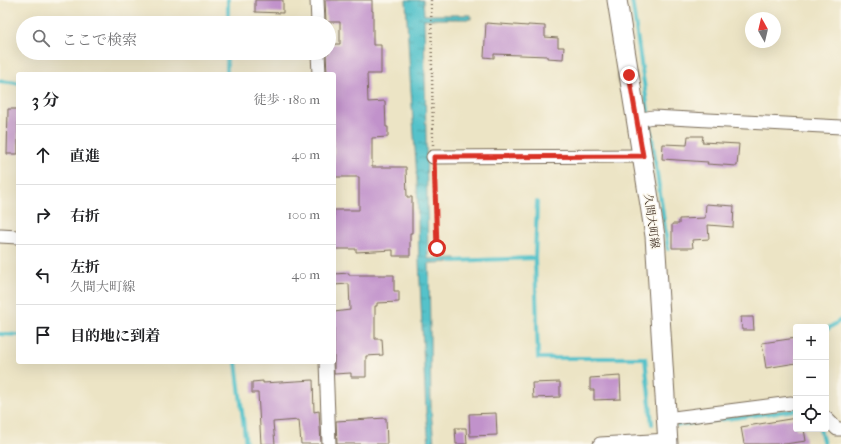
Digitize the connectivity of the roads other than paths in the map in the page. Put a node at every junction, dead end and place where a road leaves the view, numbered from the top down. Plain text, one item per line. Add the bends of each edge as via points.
1 (317, 0) edge
2 (617, 0) edge
3 (318, 16) edge
4 (318, 60) edge
5 (319, 72) edge
6 (644, 119) junction
7 (841, 127) edge
8 (643, 156) junction
9 (434, 157) road end
10 (0, 236) edge
11 (16, 237) edge
12 (326, 364) edge
13 (793, 403) edge
14 (666, 419) junction
15 (829, 421) edge
16 (841, 429) edge
17 (668, 442) edge
18 (329, 444) edge
19 (600, 444) edge

1 - 3 street
2 - 6 main road, 久間大町線
4 - 5 street
6 - 7 street
6 - 8 main road, 久間大町線
8 - 9 street
8 - 14 main road, 久間大町線 via 655,236
10 - 11 street
12 - 18 street
13 - 14 street
14 - 17 main road, 久間大町線
15 - 16 street via 837,429
17 - 19 street

